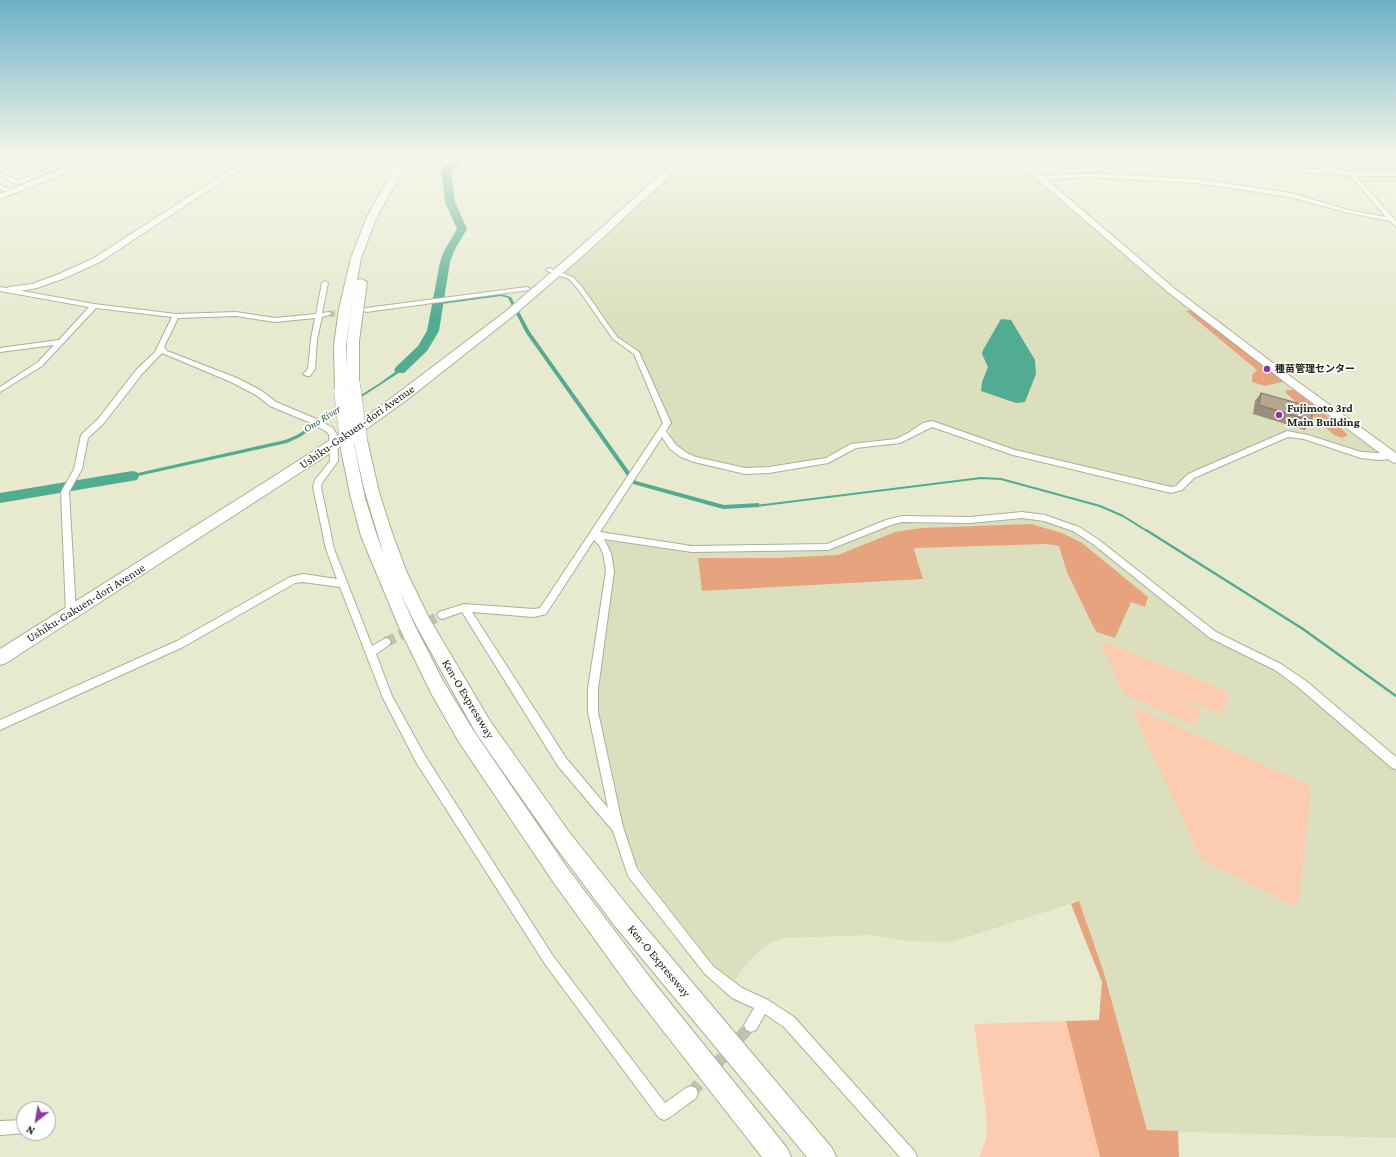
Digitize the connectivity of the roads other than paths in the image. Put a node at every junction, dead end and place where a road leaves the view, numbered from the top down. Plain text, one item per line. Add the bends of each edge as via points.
1 (173, 211) edge
2 (375, 211) edge
3 (386, 211) edge
4 (618, 211) edge
5 (623, 211) edge
6 (1079, 211) edge
7 (1347, 211) edge
8 (1383, 211) edge
9 (1391, 220) junction
10 (1396, 225) edge
11 (553, 271) junction
12 (325, 283) dead end
13 (0, 289) edge
14 (527, 289) junction
15 (9, 290) junction
16 (2, 297) dead end
17 (94, 306) junction
18 (366, 310) dead end
19 (329, 314) tunnel mouth
20 (176, 316) junction
21 (318, 316) junction
22 (60, 342) junction
23 (161, 348) junction
24 (0, 350) edge
25 (307, 374) dead end
26 (0, 390) edge
27 (662, 431) junction
28 (335, 436) junction
29 (1394, 457) edge
30 (593, 534) junction
31 (344, 584) junction
32 (71, 607) junction
33 (464, 608) junction
34 (442, 615) tunnel mouth
35 (386, 642) tunnel mouth
36 (0, 646) edge
37 (370, 652) junction
38 (0, 658) edge
39 (0, 725) edge
40 (1396, 764) edge
41 (617, 827) junction
42 (763, 1005) junction
43 (751, 1025) tunnel mouth
44 (691, 1093) tunnel mouth
45 (16, 1127) edge
46 (0, 1128) edge
47 (778, 1157) edge
48 (823, 1157) edge
49 (910, 1157) edge

1 - 15 street via 97,260 34,286
2 - 28 highway, Ken-O Expressway, bridge via 356,258 344,309 340,345 341,391
3 - 28 highway, Ken-O Expressway, bridge via 375,234 360,284 353,341 353,384
4 - 11 highway, Ushiku-Gakuen-dori Avenue
5 - 11 highway, Ushiku-Gakuen-dori Avenue
6 - 29 street via 1172,290
7 - 9 street
8 - 9 street
9 - 10 street
11 - 14 highway, Ushiku-Gakuen-dori Avenue
11 - 27 street via 574,281 615,338 637,353 667,423
11 - 28 highway, Ushiku-Gakuen-dori Avenue via 509,314 459,354 371,419
12 - 21 street
13 - 15 street
14 - 18 street
14 - 28 highway, Ushiku-Gakuen-dori Avenue
15 - 16 street
15 - 17 street
17 - 20 street
17 - 22 street
19 - 21 street
20 - 21 street via 236,314 275,320
20 - 23 street
21 - 25 street via 311,369
22 - 24 street
22 - 26 street via 40,364
23 - 28 street via 165,352 234,380 259,393 273,404
23 - 32 street via 107,415 84,437 78,469 65,492
27 - 29 street via 673,447 684,455 751,471 828,460 854,446 897,441 932,424 1019,454 1171,490 1179,488 1192,476 1287,434 1371,457
27 - 30 street
28 - 31 street via 334,461 317,487 330,549
28 - 32 highway, Ushiku-Gakuen-dori Avenue
28 - 47 highway, Ken-O Expressway via 369,536 407,628 466,736 588,913 643,987
28 - 48 highway, Ken-O Expressway via 372,492 383,530 400,573 433,640 483,727 522,784 623,918
30 - 33 street via 543,611 534,614
30 - 40 street via 692,549 828,547 902,519 970,520 1022,514 1045,518 1076,529 1213,635 1302,684
30 - 41 street via 603,543 610,571 593,689 593,712
31 - 37 street
31 - 39 street via 303,578 293,580 180,644
32 - 36 highway, Ushiku-Gakuen-dori Avenue
32 - 38 highway, Ushiku-Gakuen-dori Avenue
33 - 34 street
33 - 41 street via 562,762
35 - 37 street
37 - 44 street via 388,698 420,758 549,960 664,1113
41 - 42 street via 632,872 709,970 738,993
42 - 43 street
42 - 49 street via 789,1022
45 - 46 street

